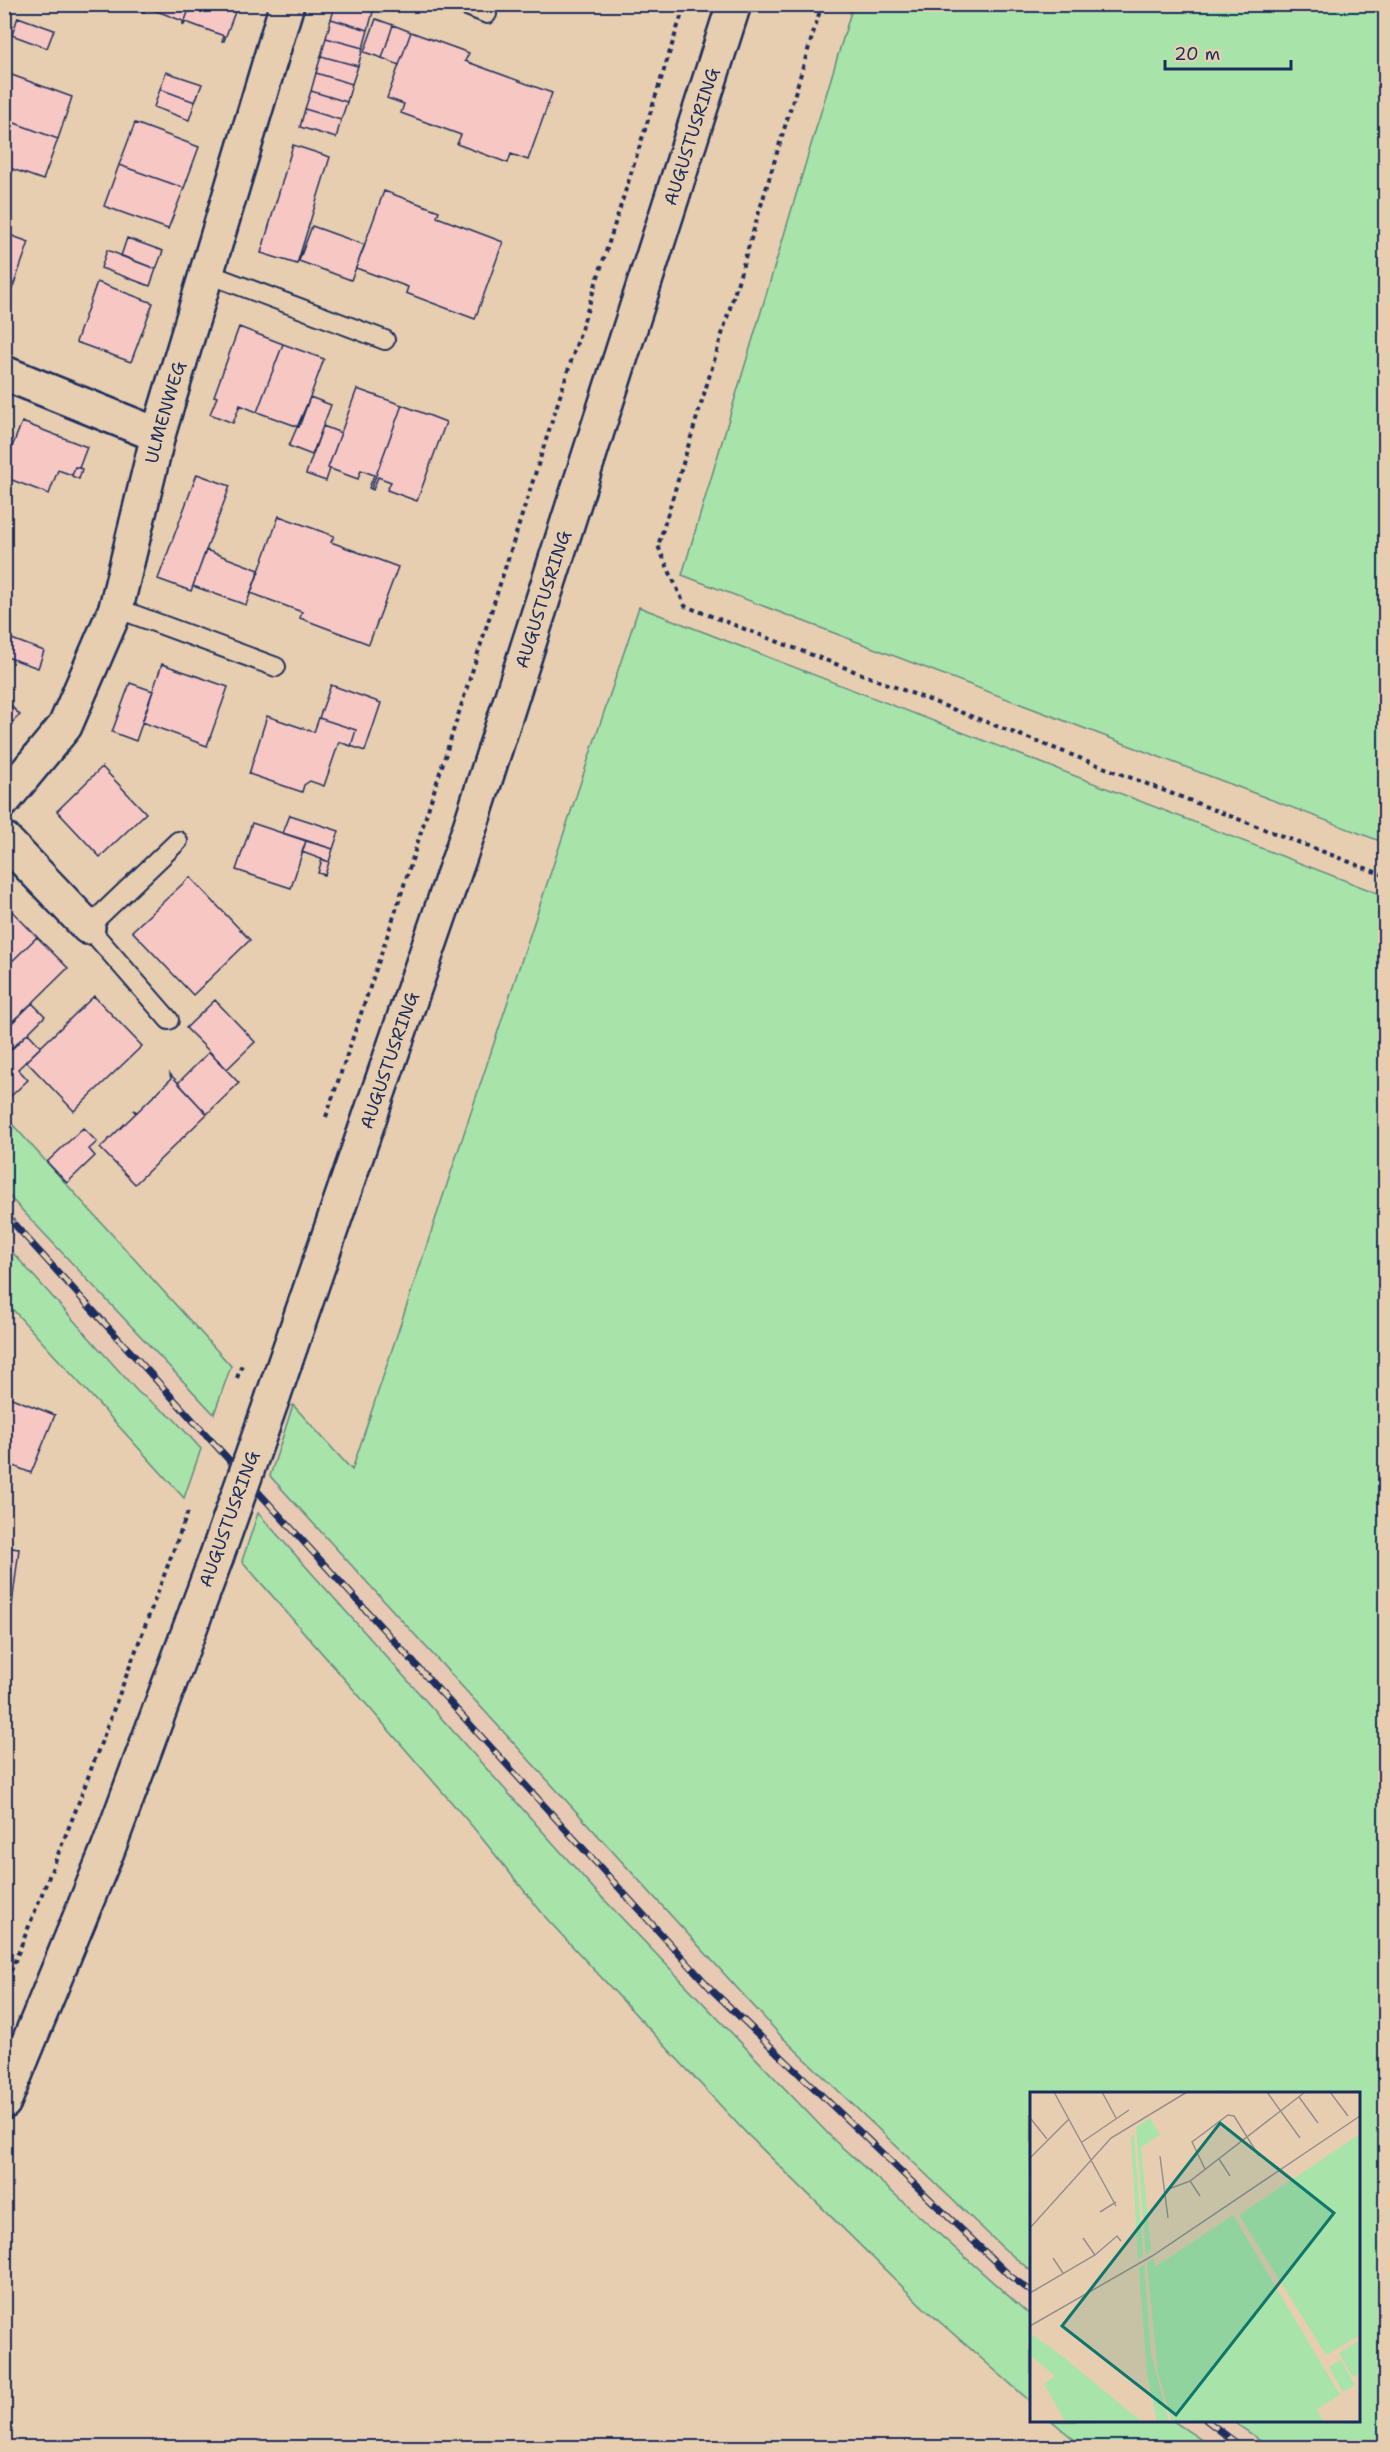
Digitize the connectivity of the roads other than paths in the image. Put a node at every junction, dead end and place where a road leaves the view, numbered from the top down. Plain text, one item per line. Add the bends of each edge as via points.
1 (287, 4) edge
2 (462, 4) edge
3 (734, 4) edge
4 (487, 14) dead end
5 (206, 273) junction
6 (385, 340) dead end
7 (4, 373) edge
8 (158, 435) junction
9 (116, 608) junction
10 (276, 667) dead end
11 (4, 800) edge
12 (4, 839) edge
13 (178, 841) dead end
14 (88, 927) junction
15 (169, 1020) dead end
16 (4, 2102) edge

1 - 5 main road, ULMENWEG
2 - 4 lane
3 - 16 main road, AUGUSTUSRING, bridge via 470,827 273,1397 108,1849
5 - 6 lane
5 - 8 main road, ULMENWEG
7 - 8 main road
8 - 9 main road, ULMENWEG
9 - 10 lane
9 - 11 main road, ULMENWEG via 65,726
12 - 14 main road
13 - 14 lane
14 - 15 lane

